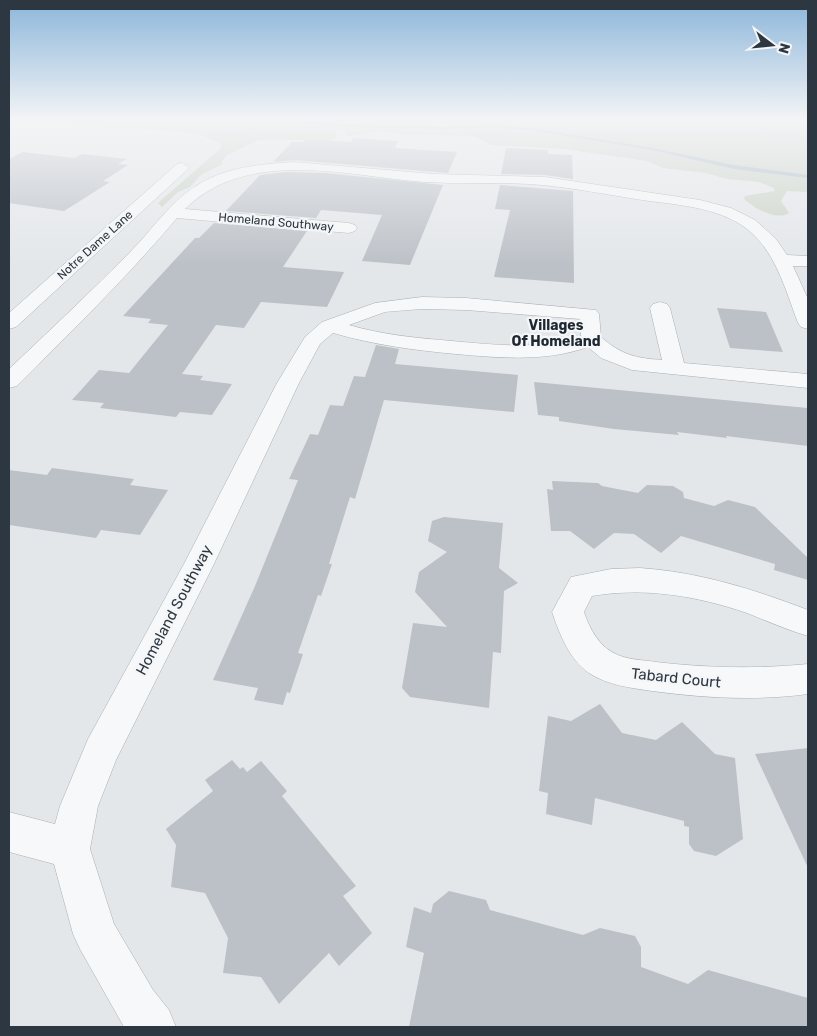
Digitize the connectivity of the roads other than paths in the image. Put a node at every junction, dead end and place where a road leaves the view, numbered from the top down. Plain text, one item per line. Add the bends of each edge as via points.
1 (181, 168) edge
2 (272, 168) edge
3 (340, 168) edge
4 (174, 213) junction
5 (349, 228) dead end
6 (781, 260) junction
7 (808, 262) edge
8 (660, 308) dead end
9 (9, 323) edge
10 (808, 324) edge
11 (329, 326) junction
12 (591, 339) junction
13 (675, 368) junction
14 (808, 381) edge
15 (9, 382) edge
16 (808, 623) edge
17 (808, 680) edge
18 (9, 832) edge
19 (70, 849) junction
20 (152, 1027) edge

1 - 9 street, Notre Dame Lane
2 - 4 street via 241,172 215,181 195,192
3 - 6 street via 433,178 527,180 676,200 732,214 761,232 772,243
4 - 5 street, Homeland Southway
4 - 15 street via 140,252
6 - 7 street
6 - 10 street
8 - 13 street
11 - 12 street via 395,342 508,352 562,349
11 - 12 street, Homeland Southway via 382,307 422,303 466,304 590,314
11 - 19 street, Homeland Southway via 312,341 288,383 101,752 80,806
12 - 13 street via 620,360
13 - 14 street
16 - 17 street, Tabard Court via 729,594 673,582 627,579 604,580 582,586 568,612 579,642 601,663 626,673 739,684
18 - 19 street
19 - 20 street via 95,934

